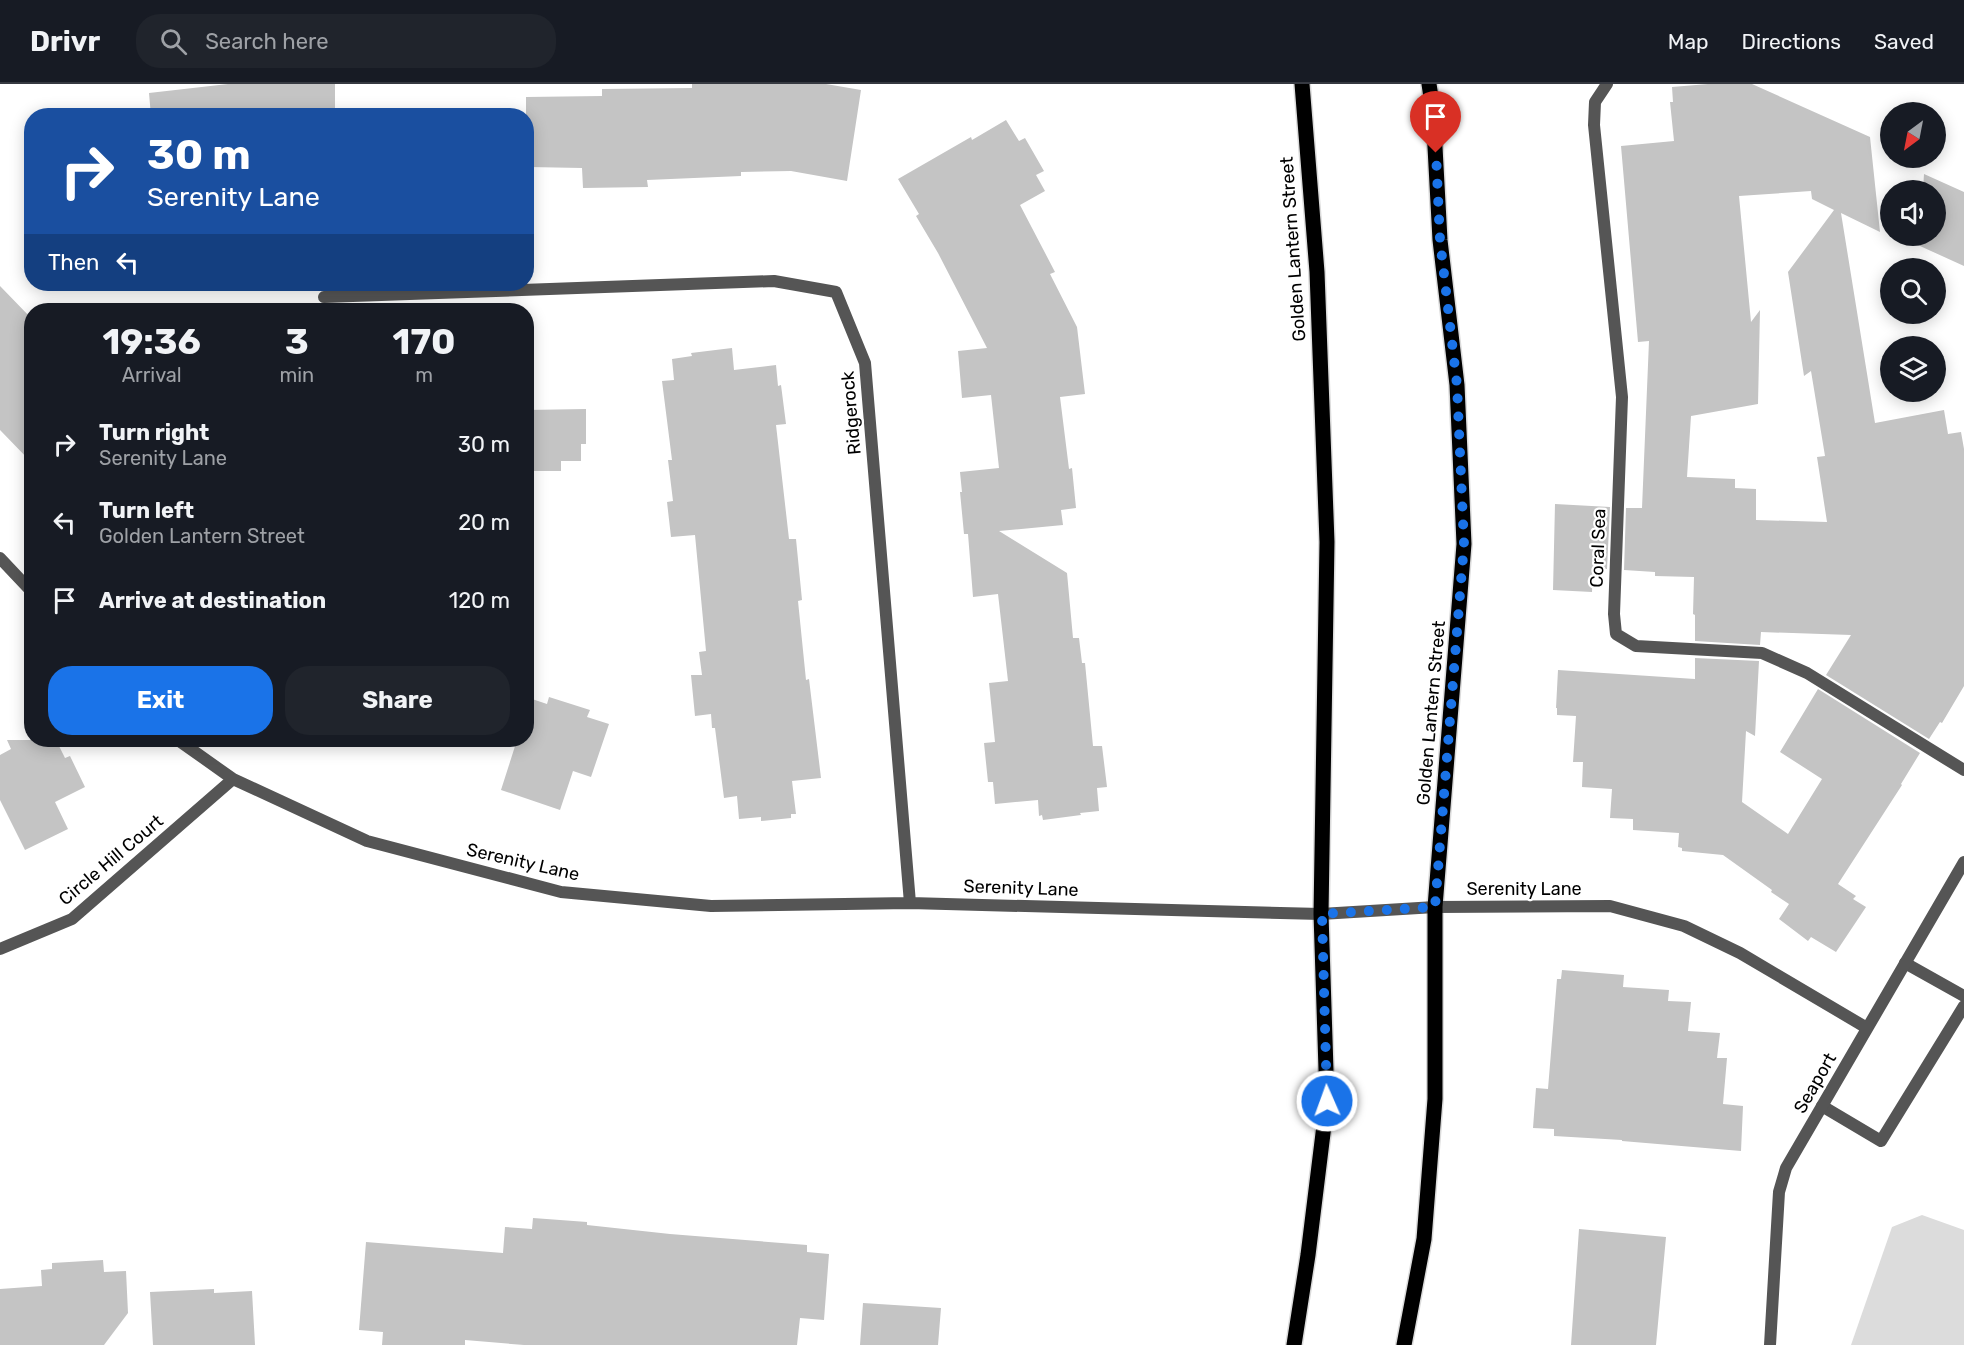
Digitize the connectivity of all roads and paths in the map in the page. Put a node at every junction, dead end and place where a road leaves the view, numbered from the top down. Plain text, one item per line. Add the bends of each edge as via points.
1 (1302, 84) edge
2 (1429, 84) edge
3 (1607, 84) edge
4 (534, 290) edge
5 (493, 291) edge
6 (324, 297) dead end
7 (0, 558) edge
8 (24, 584) edge
9 (188, 747) edge
10 (1964, 770) edge
11 (233, 779) junction
12 (1964, 862) edge
13 (910, 903) junction
14 (1435, 907) junction
15 (1322, 914) junction
16 (0, 949) edge
17 (1905, 963) junction
18 (1964, 996) edge
19 (1964, 1006) edge
20 (1867, 1028) junction
21 (1822, 1106) junction
22 (1294, 1345) edge
23 (1404, 1345) edge
24 (1770, 1345) edge

1 - 15 main road, Golden Lantern Street via 1317,272 1327,542
2 - 14 main road, Golden Lantern Street via 1440,240 1457,385 1464,544
3 - 10 street, Coral Sea via 1595,102 1594,125 1622,397 1616,634 1636,646 1762,652 1807,673
4 - 13 street, Ridgerock via 774,281 836,292 865,363
5 - 6 street, Ridgerock
7 - 8 street
9 - 11 street, Serenity Lane
11 - 13 street, Serenity Lane via 367,842 561,892 711,906
11 - 16 street, Circle Hill Court via 72,919
12 - 17 street, Seaport
13 - 15 street, Serenity Lane
14 - 15 street, Serenity Lane
14 - 20 street, Serenity Lane via 1610,906 1684,926 1740,953
14 - 23 main road, Golden Lantern Street via 1435,1099 1424,1239
15 - 22 main road, Golden Lantern Street via 1327,1101
17 - 18 street
17 - 20 street, Seaport
19 - 21 street via 1881,1141
20 - 21 street, Seaport
21 - 24 street, Seaport via 1786,1167 1779,1192

